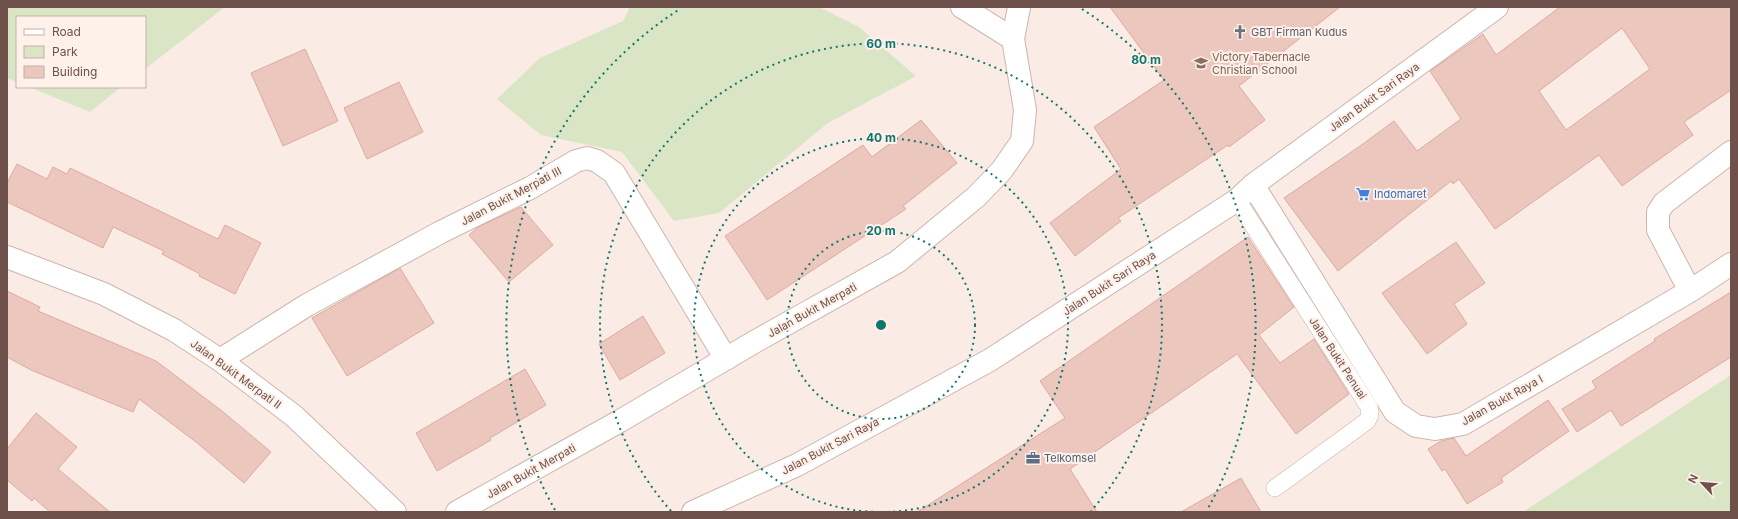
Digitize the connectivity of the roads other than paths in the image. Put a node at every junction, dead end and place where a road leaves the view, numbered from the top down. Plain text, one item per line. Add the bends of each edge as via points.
1 (962, 7) edge
2 (1019, 7) edge
3 (1497, 7) edge
4 (1013, 40) junction
5 (1731, 152) edge
6 (1253, 185) junction
7 (1237, 200) junction
8 (7, 257) edge
9 (1731, 264) edge
10 (1690, 291) junction
11 (726, 359) junction
12 (220, 360) junction
13 (1275, 488) dead end
14 (699, 511) edge
15 (395, 512) edge
16 (457, 512) edge

1 - 4 street
2 - 4 street, Jalan Bukit Merpati
3 - 6 street, Jalan Bukit Sari Raya
4 - 11 street, Jalan Bukit Merpati via 1025,110 1022,141 1002,170 976,197 897,262
5 - 10 street via 1664,203 1658,212 1658,230
6 - 7 street, Jalan Bukit Sari Raya
6 - 10 street, Jalan Bukit Raya I via 1395,412 1416,426 1435,429 1463,424
7 - 13 lane, Jalan Bukit Penuai via 1369,407 1370,415 1367,422
7 - 14 street, Jalan Bukit Sari Raya via 990,360 797,465
8 - 12 street, Jalan Bukit Merpati II via 104,294 174,330
9 - 10 street, Jalan Bukit Raya I
11 - 12 street, Jalan Bukit Merpati III via 614,173 597,161 587,158 576,161 530,188 441,232 307,305
11 - 16 street, Jalan Bukit Merpati
12 - 15 street, Jalan Bukit Merpati II via 294,416

